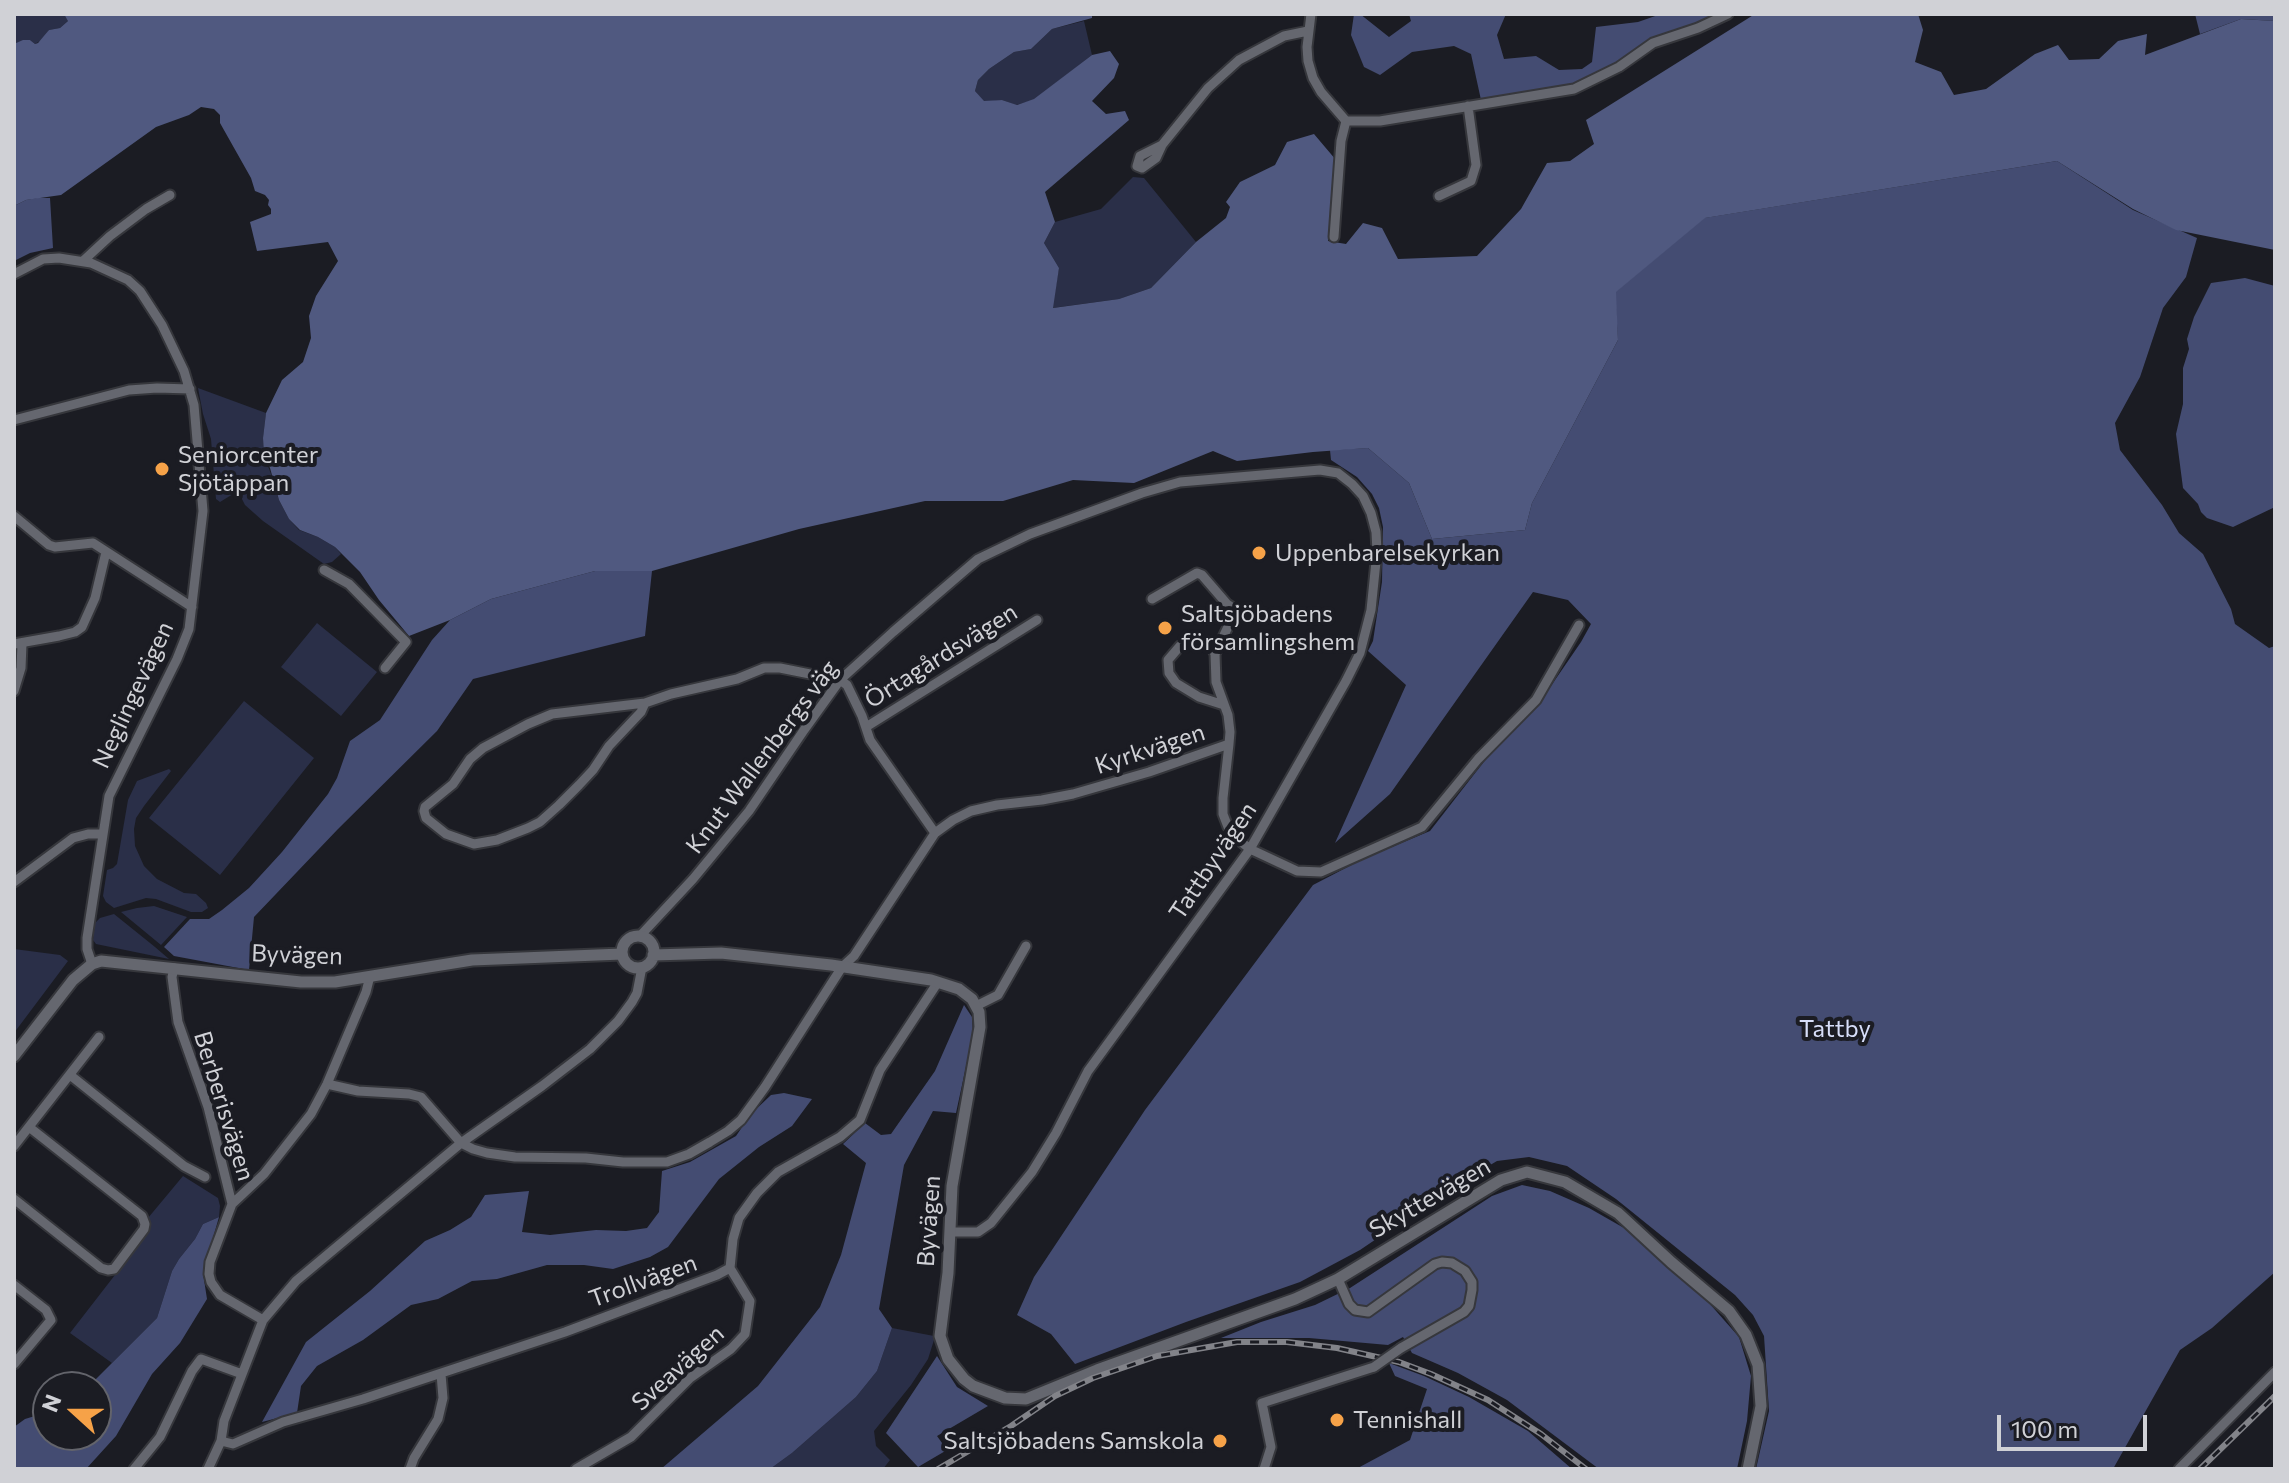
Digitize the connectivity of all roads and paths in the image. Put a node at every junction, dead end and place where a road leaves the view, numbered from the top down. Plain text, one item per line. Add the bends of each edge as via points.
1 (1311, 14) edge
2 (1728, 14) edge
3 (1308, 31) junction
4 (1468, 106) junction
5 (1346, 121) junction
6 (1162, 145) dead end
7 (170, 195) dead end
8 (1439, 196) dead end
9 (1334, 237) dead end
10 (83, 261) junction
11 (14, 274) edge
12 (190, 389) junction
13 (14, 420) edge
14 (1320, 470) joint
15 (14, 516) edge
16 (106, 552) junction
17 (324, 570) dead end
18 (1152, 599) dead end
19 (192, 607) junction
20 (1037, 620) dead end
21 (1579, 625) dead end
22 (18, 644) edge
23 (1215, 654) junction
24 (385, 668) dead end
25 (840, 680) junction
26 (14, 691) edge
27 (645, 703) junction
28 (1224, 705) junction
29 (866, 727) junction
30 (1229, 744) junction
31 (935, 833) junction
32 (102, 834) junction
33 (1250, 849) junction
34 (14, 882) edge
35 (640, 936) junction
36 (1026, 946) dead end
37 (622, 954) junction
38 (653, 955) junction
39 (92, 964) junction
40 (642, 967) junction
41 (842, 967) junction
42 (174, 968) junction
43 (370, 976) junction
44 (938, 982) junction
45 (976, 1006) junction
46 (99, 1037) dead end
47 (14, 1056) edge
48 (70, 1075) junction
49 (327, 1084) junction
50 (29, 1127) junction
51 (461, 1143) junction
52 (14, 1146) edge
53 (205, 1177) dead end
54 (14, 1199) edge
55 (232, 1204) junction
56 (950, 1232) junction
57 (730, 1268) junction
58 (1338, 1279) junction
59 (14, 1285) edge
60 (263, 1320) junction
61 (15, 1364) edge
62 (2275, 1372) edge
63 (242, 1374) junction
64 (441, 1374) junction
65 (1015, 1400) joint
66 (221, 1441) junction
67 (134, 1469) edge
68 (208, 1469) edge
69 (410, 1469) edge
70 (576, 1469) edge
71 (1264, 1469) edge
72 (1748, 1469) edge
73 (2179, 1469) edge

1 - 3 street
2 - 4 street via 1653,43 1574,89
3 - 5 street via 1313,78
3 - 6 street via 1284,36 1239,60 1208,88
4 - 5 street via 1380,121
4 - 8 street via 1476,165 1471,181
5 - 9 street
7 - 10 street
10 - 11 street, Neglingevägen via 43,259
10 - 12 street, Neglingevägen via 117,274 140,291 166,333
12 - 13 street via 129,390
12 - 19 street, Neglingevägen via 203,511
14 - 25 street, Knut Wallenbergs väg via 1180,482 1011,541 978,559
14 - 33 street, Tattbyvägen via 1338,473 1352,484 1371,513 1377,552 1371,610 1346,681
15 - 16 street via 49,545 88,542
16 - 19 street
16 - 22 street via 82,627
17 - 24 street via 349,584 406,642
18 - 23 street via 1202,575 1236,610
19 - 32 street, Neglingevägen via 184,644 113,784
20 - 29 street, Örtagårdsvägen
21 - 33 street, Kyrkvägen via 1536,700 1422,827 1321,872 1297,871
22 - 26 street via 21,668
23 - 28 street
23 - 28 street via 1203,642 1180,646 1168,660 1169,673 1186,691
25 - 27 street via 764,668
25 - 29 street
25 - 35 street, Knut Wallenbergs väg via 749,811
27 - 27 street via 593,770 540,822 474,844 446,834 426,818 429,802 453,784 470,759 528,724 552,714
28 - 30 street
29 - 31 street
30 - 31 street, Kyrkvägen via 1073,794 971,811
30 - 33 street, Kyrkvägen via 1223,814 1235,837
31 - 41 street, Kyrkvägen
32 - 34 street via 73,838
32 - 39 street, Neglingevägen via 87,938
33 - 56 street, Tattbyvägen via 1088,1071 1032,1172 991,1223 978,1232
35 - 37 street via 627,940
35 - 38 street via 649,941
36 - 45 street via 998,995
37 - 40 street via 629,965
37 - 43 street, Byvägen via 472,960
38 - 40 street
38 - 41 street via 721,953
39 - 42 street, Byvägen via 114,961
39 - 47 street via 62,993
40 - 51 street via 632,1002 590,1049
41 - 44 street
41 - 51 street, Kyrkvägen via 741,1120 689,1154 667,1162 638,1163 515,1157
42 - 43 street, Byvägen via 301,982
42 - 55 street, Berberisvägen via 178,1022 208,1107
43 - 49 street
44 - 45 street via 959,989
44 - 57 street, Trollvägen via 880,1070 860,1120 778,1172 757,1193 739,1218
45 - 56 street, Byvägen via 980,1027 952,1186
46 - 48 street
48 - 50 street
48 - 53 street
49 - 51 street via 421,1097
49 - 55 street via 284,1150
50 - 52 street
50 - 54 street via 142,1216 144,1229 108,1270
51 - 60 street via 313,1265
55 - 60 street, Berberisvägen via 210,1262 211,1282 220,1295
56 - 65 street, Byvägen via 940,1336 948,1359 973,1386
57 - 64 street, Trollvägen
57 - 70 street, Sveavägen via 750,1301 745,1334 690,1378 631,1437
58 - 65 street, Skyttevägen
58 - 71 street, bridge via 1349,1304 1368,1312 1442,1262 1465,1271 1472,1290 1464,1312 1374,1367 1262,1403 1271,1447
58 - 72 street, Skyttevägen via 1501,1180 1527,1172 1565,1182 1618,1213 1729,1311 1746,1335 1758,1365 1761,1406
59 - 61 street via 51,1320
60 - 63 street
62 - 73 street
63 - 66 street
63 - 67 street via 201,1359 160,1437
64 - 66 street, Trollvägen via 283,1422 233,1444
64 - 69 street via 438,1419
66 - 68 street

